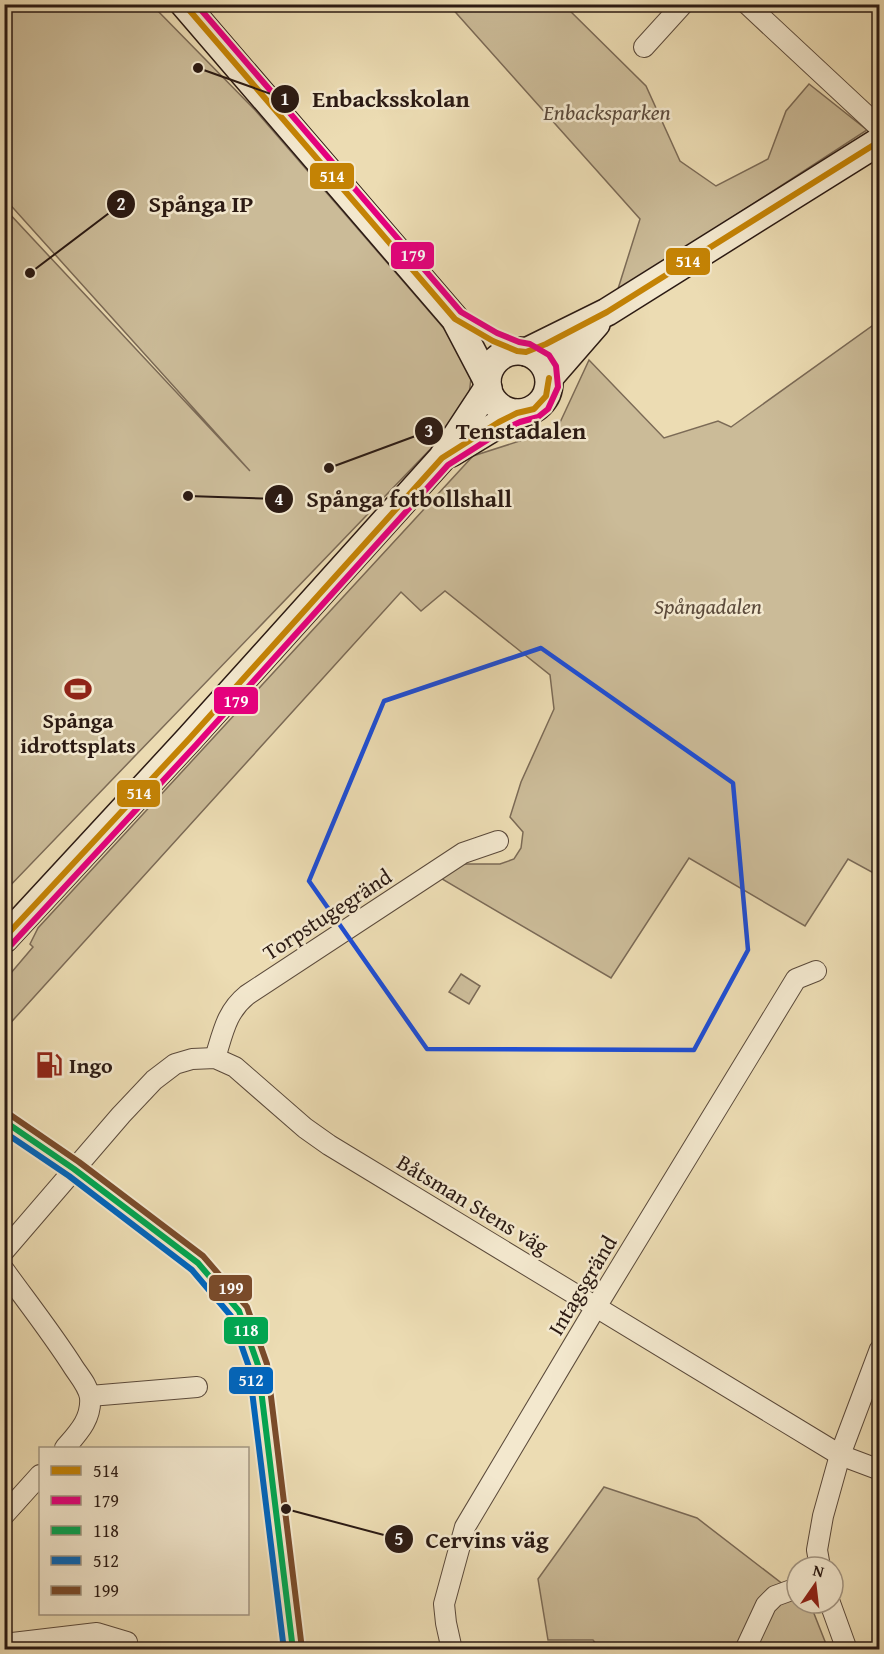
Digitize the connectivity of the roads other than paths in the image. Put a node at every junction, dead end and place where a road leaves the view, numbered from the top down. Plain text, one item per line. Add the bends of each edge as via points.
1 (184, 4) edge
2 (683, 4) edge
3 (747, 4) edge
4 (644, 47) dead end
5 (879, 128) edge
6 (879, 141) edge
7 (607, 312) junction
8 (455, 319) junction
9 (522, 351) junction
10 (549, 378) junction
11 (488, 384) junction
12 (517, 413) junction
13 (442, 458) junction
14 (498, 841) dead end
15 (4, 939) edge
16 (816, 971) dead end
17 (215, 1058) junction
18 (4, 1121) edge
19 (74, 1169) junction
20 (4, 1251) edge
21 (4, 1270) edge
22 (596, 1307) junction
23 (879, 1349) edge
24 (197, 1387) dead end
25 (90, 1396) junction
26 (66, 1447) edge
27 (840, 1455) junction
28 (879, 1470) edge
29 (39, 1476) edge
30 (4, 1515) edge
31 (818, 1555) edge
32 (785, 1592) edge
33 (834, 1615) edge
34 (127, 1642) dead end
35 (4, 1644) edge
36 (293, 1650) edge
37 (452, 1650) edge
38 (745, 1650) edge
39 (847, 1650) edge

1 - 8 street
2 - 4 street
3 - 5 street
6 - 7 street
7 - 9 street
7 - 10 street
8 - 9 street
8 - 11 street
9 - 10 street via 542,361
9 - 11 street via 508,352 493,363
10 - 12 street via 541,403
11 - 12 street via 495,402
11 - 13 street
12 - 13 street
13 - 15 street
14 - 17 street, Torpstugegränd via 463,853 247,995 227,1017
16 - 22 street, Intagsgränd via 796,979
17 - 19 street via 175,1064 154,1080
17 - 22 street, Båtsman Stens väg via 234,1067 329,1145
18 - 19 street
19 - 20 street
19 - 36 street via 198,1263 239,1311 258,1365
21 - 25 street
22 - 27 street, Båtsman Stens väg
22 - 37 street, Intagsgränd via 465,1527 444,1604
23 - 27 street
24 - 25 street
25 - 26 street via 84,1427
27 - 28 street, Båtsman Stens väg
27 - 31 street via 822,1516
29 - 30 street
32 - 38 street via 766,1605
33 - 39 street
34 - 35 street via 98,1633

